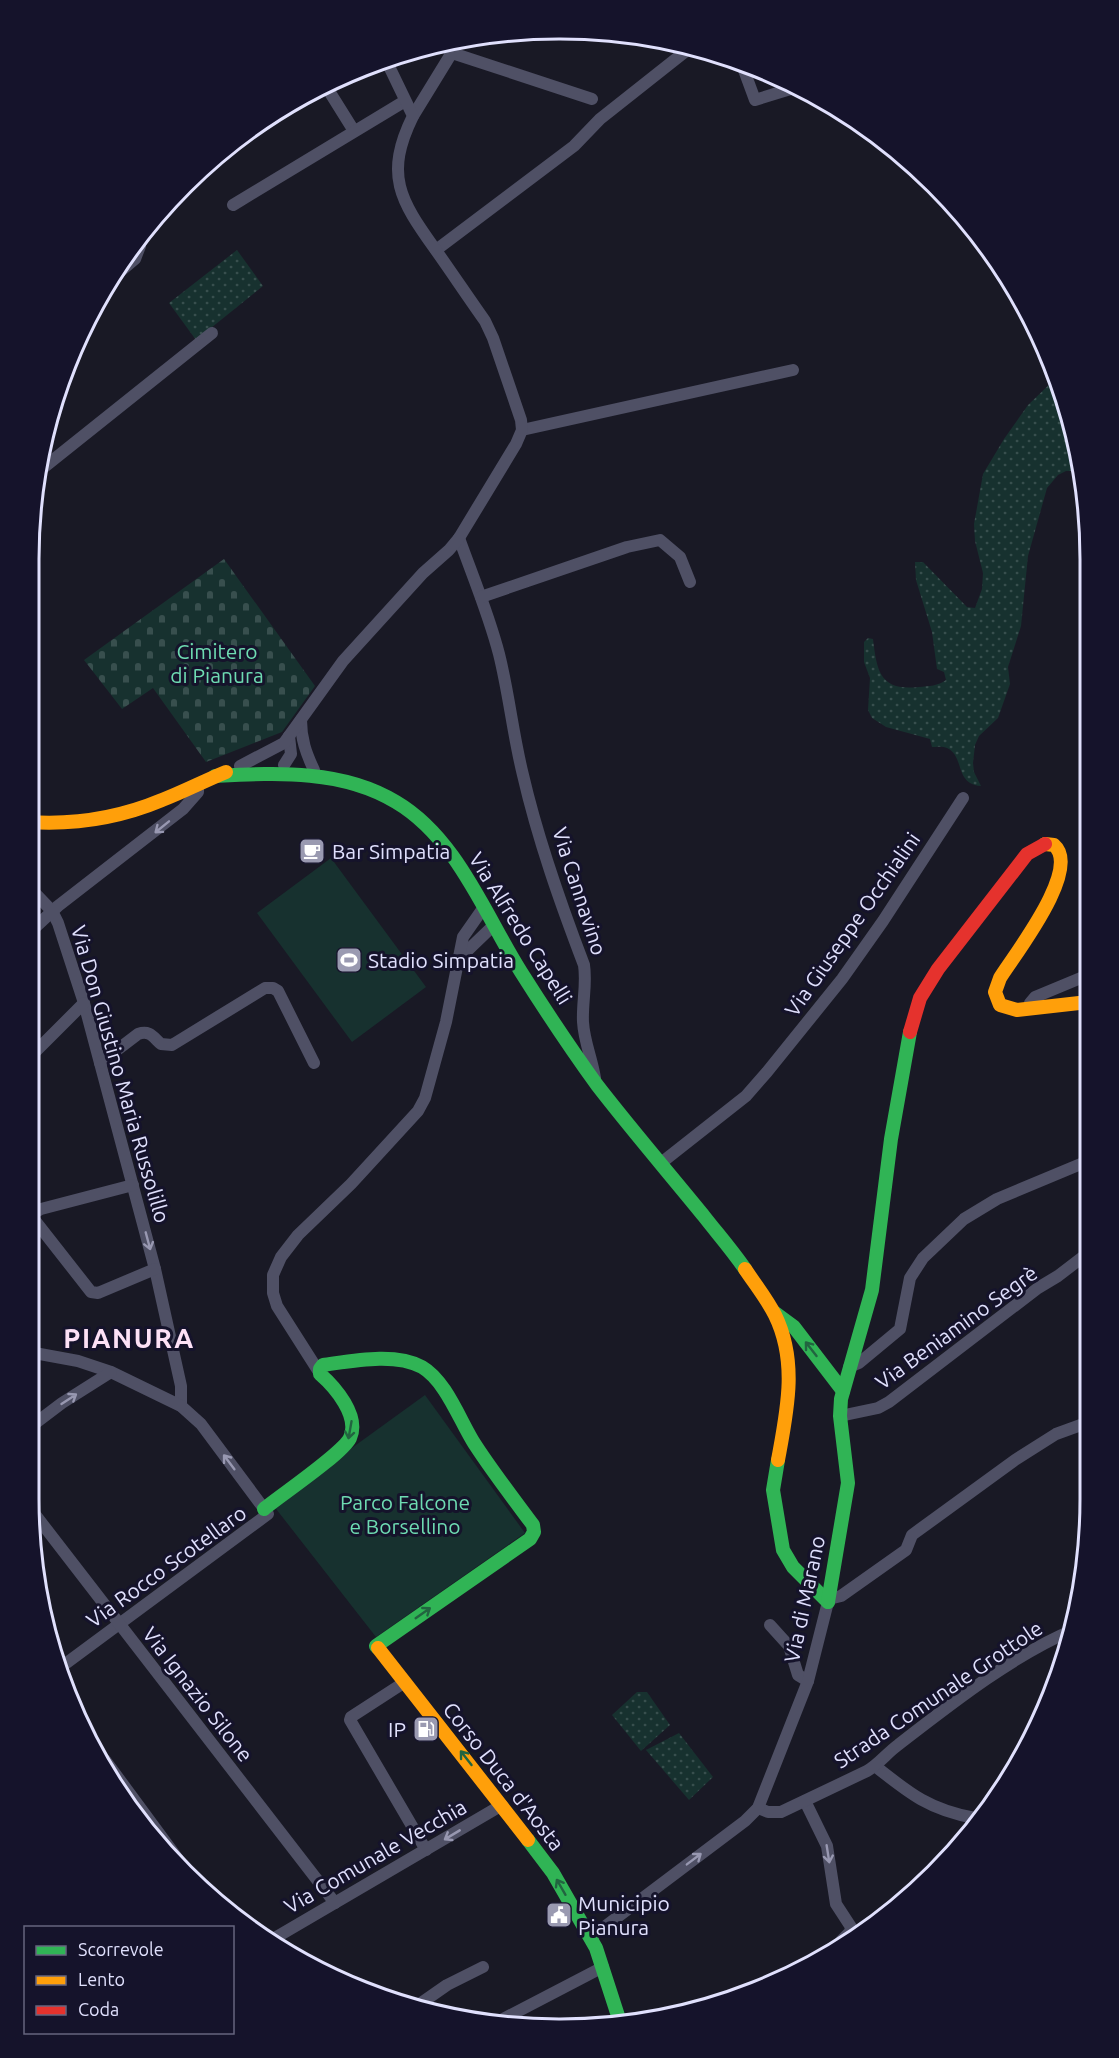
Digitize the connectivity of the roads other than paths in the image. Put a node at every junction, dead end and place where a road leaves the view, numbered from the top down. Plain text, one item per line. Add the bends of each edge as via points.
1 (454, 50) edge
2 (452, 53) junction
3 (682, 54) edge
4 (390, 68) edge
5 (745, 74) edge
6 (785, 91) edge
7 (330, 93) edge
8 (592, 99) dead end
9 (405, 101) junction
10 (412, 116) junction
11 (354, 131) junction
12 (233, 206) dead end
13 (436, 250) junction
14 (212, 333) dead end
15 (793, 370) dead end
16 (522, 430) junction
17 (48, 464) edge
18 (459, 538) junction
19 (690, 582) dead end
20 (481, 597) junction
21 (301, 719) junction
22 (285, 741) junction
23 (284, 765) junction
24 (241, 771) junction
25 (314, 774) junction
26 (198, 784) junction
27 (963, 798) dead end
28 (39, 823) edge
29 (39, 897) edge
30 (484, 908) junction
31 (52, 911) junction
32 (39, 923) edge
33 (494, 925) junction
34 (458, 964) junction
35 (1080, 978) edge
36 (84, 1003) junction
37 (1080, 1003) edge
38 (1029, 1009) junction
39 (39, 1048) edge
40 (100, 1063) junction
41 (314, 1063) dead end
42 (597, 1084) junction
43 (661, 1163) junction
44 (1080, 1164) edge
45 (133, 1185) junction
46 (39, 1210) edge
47 (39, 1227) edge
48 (1080, 1259) edge
49 (155, 1269) junction
50 (774, 1312) junction
51 (39, 1354) edge
52 (849, 1367) junction
53 (325, 1369) junction
54 (111, 1372) junction
55 (843, 1391) junction
56 (180, 1406) junction
57 (840, 1416) junction
58 (39, 1420) edge
59 (1080, 1425) edge
60 (266, 1511) junction
61 (40, 1521) edge
62 (829, 1601) junction
63 (119, 1624) junction
64 (770, 1625) dead end
65 (1061, 1635) edge
66 (66, 1663) edge
67 (808, 1681) junction
68 (405, 1682) junction
69 (875, 1766) junction
70 (806, 1801) junction
71 (502, 1804) junction
72 (758, 1808) junction
73 (970, 1817) edge
74 (426, 1850) junction
75 (335, 1903) junction
76 (851, 1930) edge
77 (278, 1936) edge
78 (591, 1937) junction
79 (603, 1966) junction
80 (483, 1967) dead end
81 (424, 2001) edge
82 (508, 2016) edge
83 (618, 2016) edge

1 - 2 street
2 - 8 street
2 - 10 street
3 - 13 street via 608,112 574,146
4 - 9 street
5 - 6 street via 755,100
7 - 11 street
9 - 10 street
9 - 11 street
10 - 13 street via 399,151 398,178 405,205
11 - 12 street
13 - 16 street via 485,321
14 - 17 street
15 - 16 street
16 - 18 street
18 - 20 street, Via Cannavino
18 - 21 street via 344,661
19 - 20 street via 680,557 660,540 627,547
20 - 42 street, Via Cannavino via 499,653 523,775 545,856 584,965 583,1021
21 - 22 street
21 - 25 street via 304,748
22 - 23 street via 291,754
22 - 24 street
23 - 24 street, Via Alfredo Capelli
23 - 25 street, Via Alfredo Capelli
24 - 25 street, Via Alfredo Capelli
24 - 26 street, Via Alfredo Capelli
25 - 30 street, Via Alfredo Capelli via 375,791 413,814 461,867
26 - 28 street, Via Alfredo Capelli via 112,817 88,822
26 -> 31 street, Via Don Giustino Maria Russolillo via 198,792 183,809
27 - 43 street, Via Giuseppe Occhialini via 842,979 767,1072 746,1096
29 - 31 street
30 - 33 street, Via Alfredo Capelli
30 - 34 street via 463,937
31 - 32 street
31 - 36 street, Via Don Giustino Maria Russolillo
33 - 34 street
33 - 42 street, Via Alfredo Capelli
34 - 53 street via 429,1087 418,1112 298,1235 273,1275 277,1306
35 - 38 street via 1035,997
36 - 39 street
36 - 40 street, Via Don Giustino Maria Russolillo
37 - 38 street
38 - 52 street, Via di Marano via 1000,1005 995,992 1050,898 1059,875 1062,854 1051,844 1041,844 1028,854 920,998 910,1029 891,1139 872,1290
40 - 41 street via 140,1033 172,1045 270,987 278,991
40 - 45 street, Via Don Giustino Maria Russolillo
42 - 43 street, Via Cannavino
43 - 50 street, Via Cannavino via 738,1259
44 - 52 street via 997,1199 964,1219 923,1258 910,1278 900,1329
45 - 46 street
45 -> 49 street, Via Don Giustino Maria Russolillo
47 - 49 street via 91,1292 99,1293
48 - 57 street, Via Beniamino Segrè via 889,1402
49 - 56 street, Via Don Giustino Maria Russolillo via 181,1386
55 -> 50 street, Via Cannavino via 794,1327
50 - 62 street, Via Cannavino via 790,1369 789,1399 773,1490 783,1550 793,1567
51 - 54 street
52 - 55 street, Via di Marano
53 -> 60 street via 352,1419 350,1438
68 -> 53 street, Corso Duca d'Aosta via 376,1646 532,1537 534,1525 473,1441 429,1371 410,1362 359,1358
54 - 56 street
58 -> 54 street
55 - 57 street, Via di Marano
60 -> 56 street via 201,1424
57 - 62 street, Via di Marano via 848,1483
59 - 62 street via 1056,1434 1015,1460 912,1535 906,1550
60 - 63 street, Via Rocco Scotellaro
61 - 63 street, Via Ignazio Silone
62 - 67 street, Via di Marano
63 - 66 street, Via Rocco Scotellaro
63 - 75 street, Via Ignazio Silone
64 - 67 street via 788,1643 798,1676
65 - 69 street, Strada Comunale Grottole via 1022,1656 898,1745
67 - 72 street, Via di Marano
71 -> 68 street, Corso Duca d'Aosta
68 - 74 street via 350,1720
69 - 70 street, Strada Comunale Grottole
69 - 73 street via 921,1801
70 - 72 street, Strada Comunale Grottole via 781,1812
70 -> 76 street via 827,1846 836,1904
71 -> 74 street, Via Comunale Vecchia
78 -> 71 street, Corso Duca d'Aosta via 553,1873
78 -> 72 street
74 - 75 street, Via Comunale Vecchia
75 - 77 street, Via Comunale Vecchia
78 - 79 street, Corso Duca d'Aosta
79 - 82 street
79 - 83 street, Corso Duca d'Aosta
80 - 81 street

